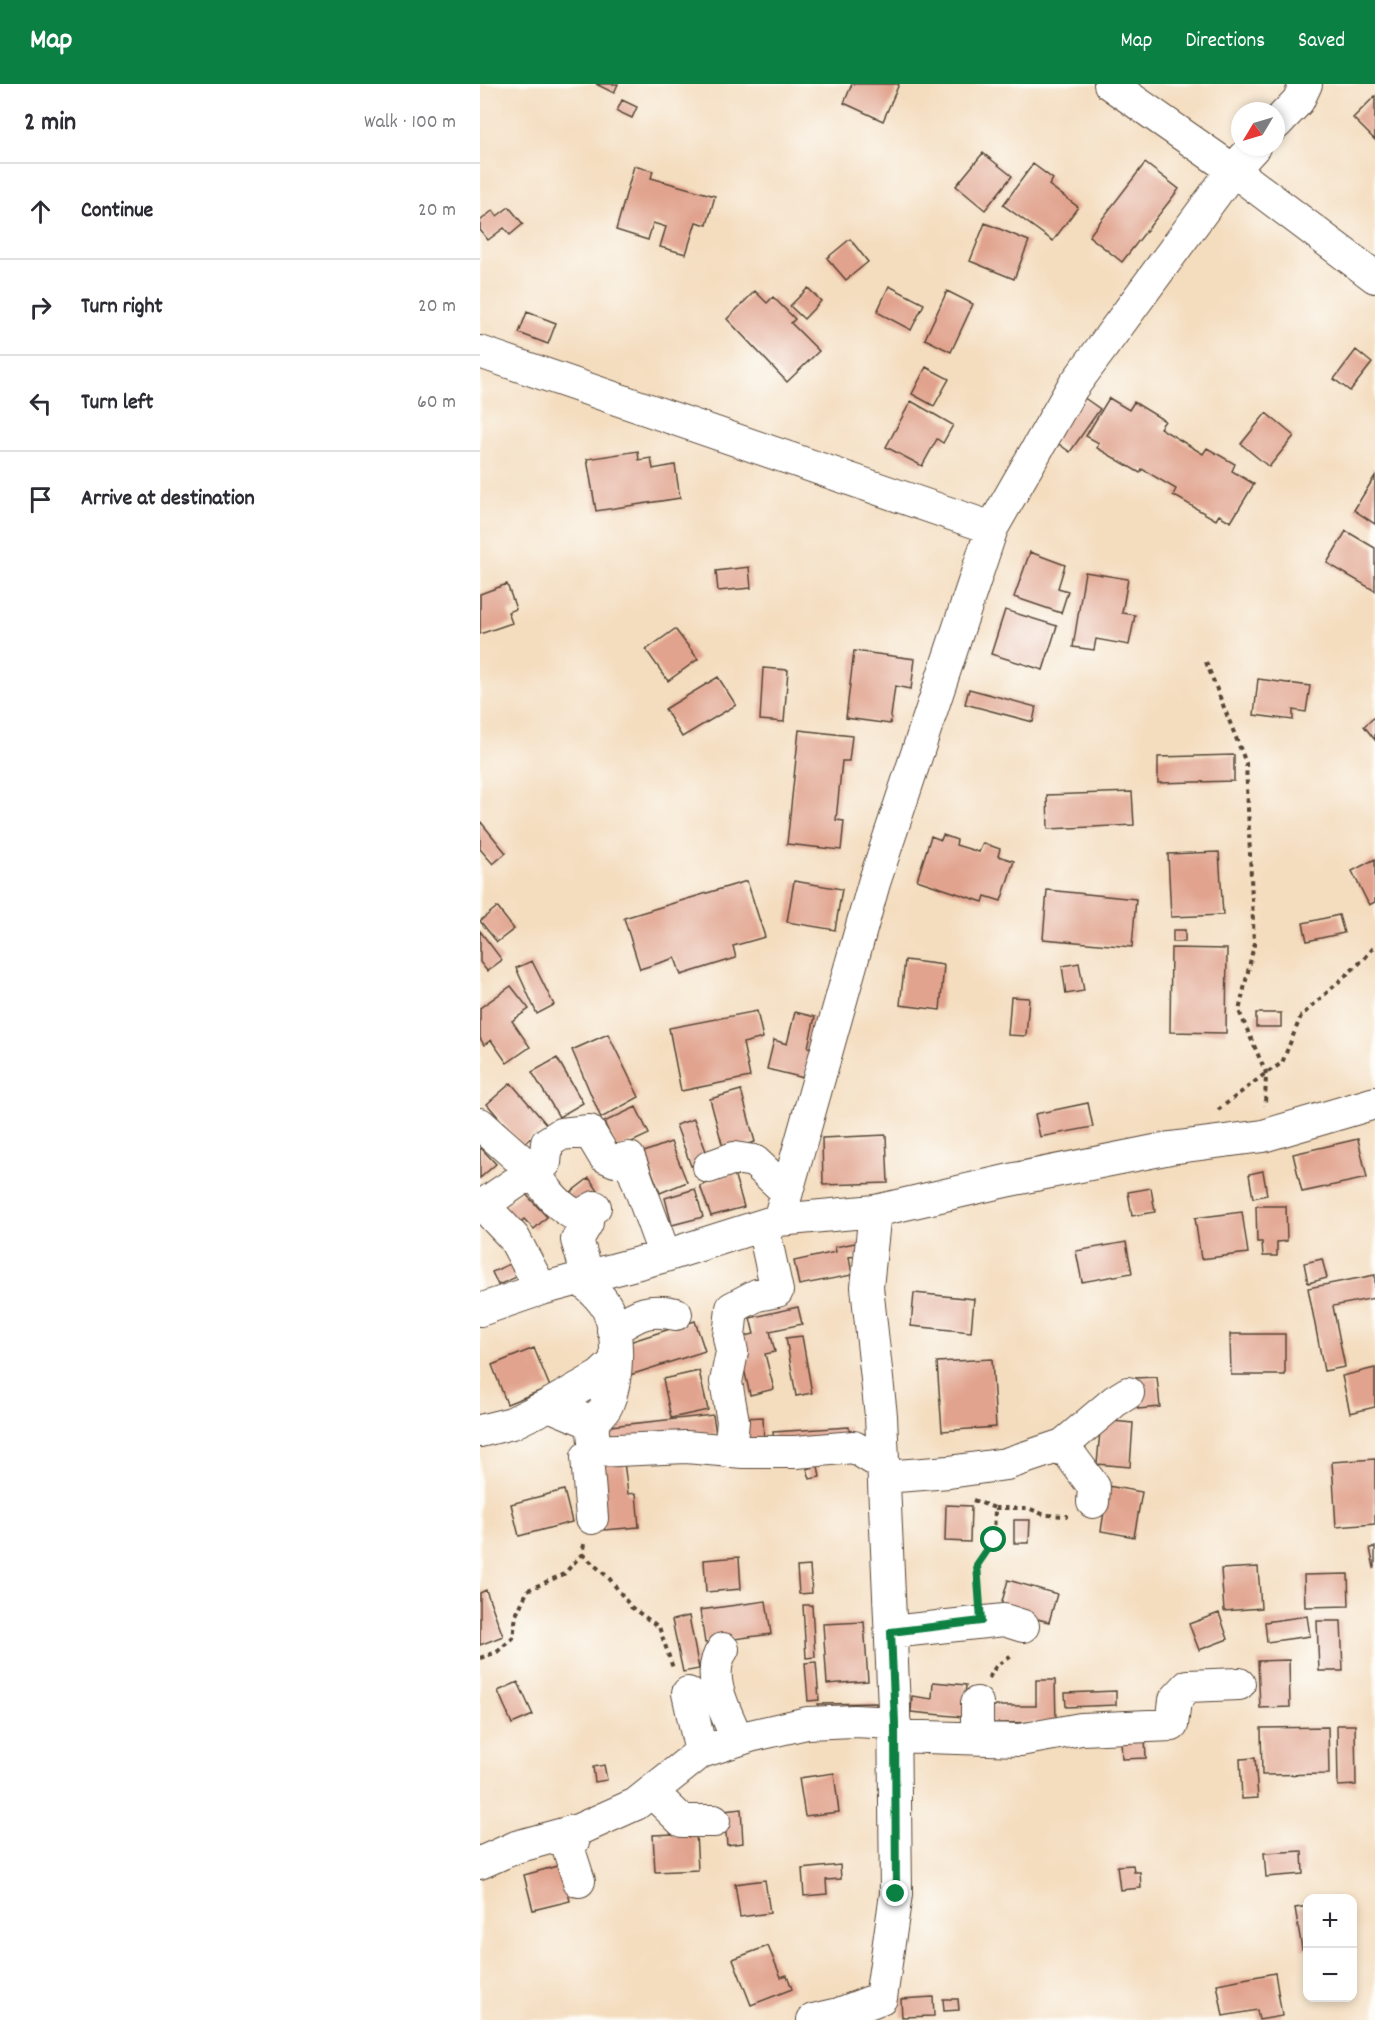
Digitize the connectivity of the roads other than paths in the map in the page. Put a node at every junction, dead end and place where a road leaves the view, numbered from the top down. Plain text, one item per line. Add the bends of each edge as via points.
1 (1110, 84) edge
2 (1306, 84) edge
3 (1285, 115) edge
4 (1246, 156) edge
5 (1233, 170) junction
6 (1375, 277) edge
7 (480, 352) edge
8 (992, 528) junction
9 (1375, 1103) edge
10 (480, 1124) edge
11 (709, 1167) dead end
12 (533, 1171) junction
13 (875, 1210) junction
14 (776, 1213) junction
15 (665, 1256) junction
16 (584, 1278) junction
17 (541, 1289) junction
18 (480, 1310) edge
19 (676, 1314) dead end
20 (613, 1330) junction
21 (615, 1362) junction
22 (1128, 1394) dead end
23 (549, 1406) junction
24 (480, 1431) edge
25 (594, 1437) junction
26 (1063, 1445) junction
27 (730, 1451) junction
28 (884, 1471) junction
29 (1093, 1502) road end
30 (592, 1518) road end
31 (1023, 1626) road end
32 (891, 1632) junction
33 (723, 1649) dead end
34 (1239, 1684) dead end
35 (688, 1693) road end
36 (977, 1703) road end
37 (895, 1729) junction
38 (977, 1737) junction
39 (738, 1740) junction
40 (701, 1752) junction
41 (652, 1792) junction
42 (714, 1821) dead end
43 (578, 1830) junction
44 (480, 1863) edge
45 (579, 1881) dead end
46 (881, 2009) edge
47 (813, 2020) edge

1 - 5 street
2 - 3 street via 1298,101
4 - 5 street
5 - 6 street
5 - 8 street via 1072,388
7 - 8 street
8 - 14 street via 874,883
9 - 13 street via 1263,1136 1170,1148
10 - 12 street
11 - 14 street via 735,1158 754,1161
12 - 15 street via 545,1163 547,1143 561,1134 590,1131 604,1156 615,1161 628,1158
12 - 16 street via 552,1199 568,1212 579,1217 591,1209 577,1240
12 - 17 street via 483,1205 514,1238
13 - 14 street
13 - 28 street via 867,1287
14 - 15 street
14 - 27 street via 777,1291 757,1295 732,1308 732,1352 726,1382 733,1421
15 - 16 street
16 - 17 street
16 - 20 street via 608,1309
17 - 18 street
19 - 20 street via 638,1314
20 - 21 street
21 - 23 street via 600,1376
21 - 25 street via 615,1378
22 - 26 street
23 - 24 street via 512,1423
23 - 25 street
25 - 27 street
25 - 30 street via 587,1457
26 - 28 street via 1006,1464 960,1471
26 - 29 street via 1094,1487
27 - 28 street via 796,1452 854,1447
28 - 32 street
31 - 32 street via 1004,1620 981,1621
32 - 37 street
33 - 39 street via 716,1658 717,1694
34 - 38 street via 1188,1686 1175,1700 1172,1725 1081,1729 1020,1740
35 - 40 street
36 - 38 street
37 - 38 street
37 - 39 street via 854,1721 807,1724
37 - 46 street via 896,1894
39 - 40 street
40 - 41 street
41 - 42 street via 682,1821
41 - 43 street via 636,1804
43 - 44 street via 516,1846
43 - 45 street via 569,1850
46 - 47 street

